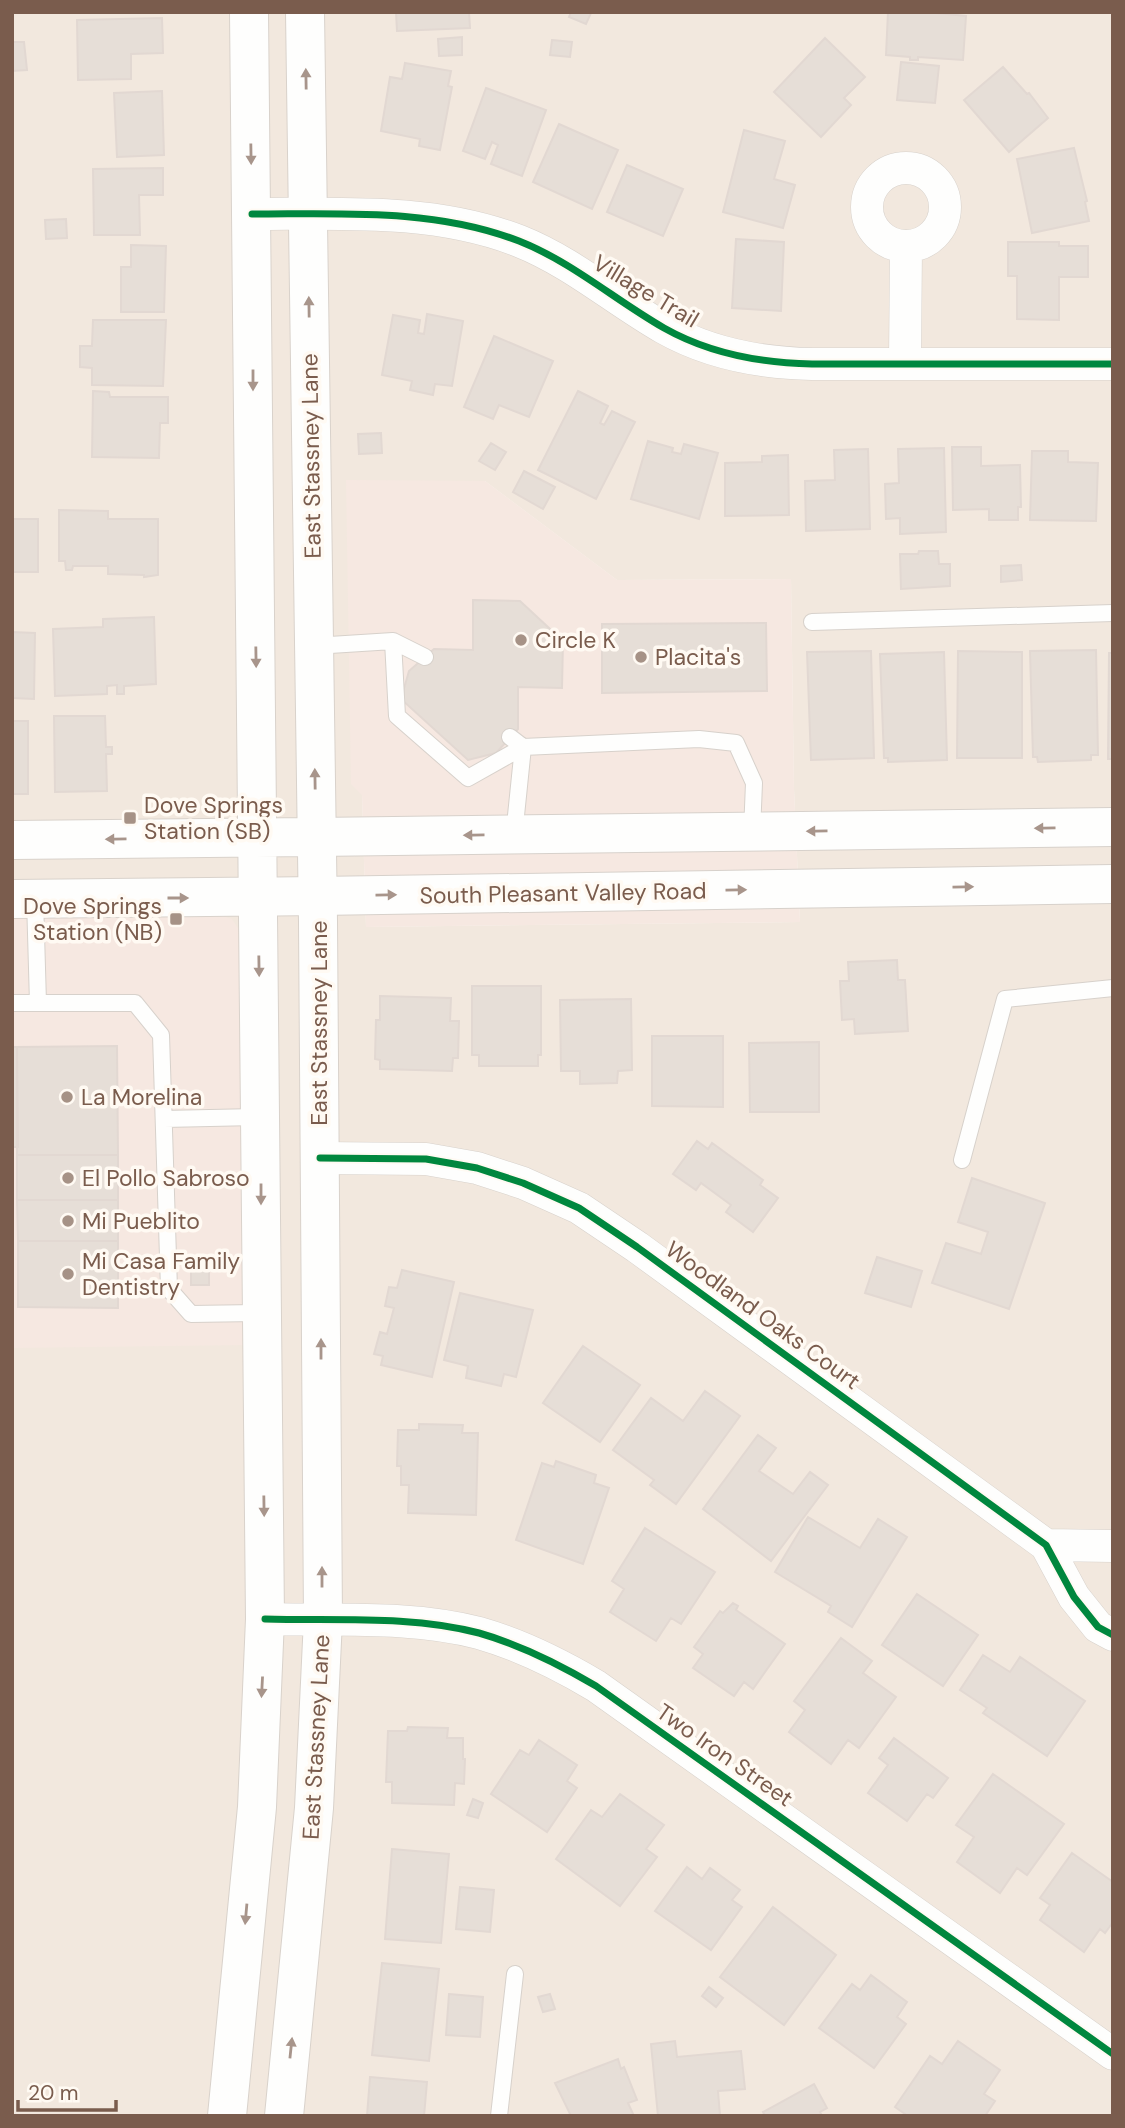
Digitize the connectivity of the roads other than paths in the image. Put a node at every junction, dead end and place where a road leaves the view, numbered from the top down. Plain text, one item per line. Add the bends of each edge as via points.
1 (249, 12) edge
2 (305, 12) edge
3 (252, 214) junction
4 (307, 214) junction
5 (906, 246) dead end
6 (905, 364) junction
7 (1113, 364) edge
8 (1113, 613) edge
9 (812, 622) dead end
10 (393, 641) junction
11 (314, 646) junction
12 (425, 657) dead end
13 (516, 742) junction
14 (1113, 827) edge
15 (752, 832) junction
16 (514, 835) junction
17 (316, 837) junction
18 (257, 838) junction
19 (12, 840) edge
20 (1113, 884) edge
21 (317, 896) junction
22 (258, 898) junction
23 (24, 899) edge
24 (1113, 988) edge
25 (12, 1003) edge
26 (38, 1003) junction
27 (260, 1117) junction
28 (164, 1119) junction
29 (320, 1158) junction
30 (962, 1160) dead end
31 (262, 1312) junction
32 (1046, 1545) junction
33 (1113, 1546) edge
34 (265, 1619) junction
35 (323, 1620) junction
36 (1113, 1634) edge
37 (515, 1974) dead end
38 (1113, 2054) edge
39 (227, 2116) edge
40 (284, 2116) edge
41 (499, 2116) edge

1 -> 3 main road
4 -> 2 main road, East Stassney Lane
3 - 4 street, Village Trail
3 -> 18 main road
4 - 6 street, Village Trail via 431,218 492,232 544,253 665,328 719,352 781,363
11 -> 4 main road, East Stassney Lane
5 - 6 street
6 - 7 street, Village Trail
8 - 9 lane
10 - 11 lane
10 - 12 lane
10 - 13 lane via 397,716 468,778
17 -> 11 main road, East Stassney Lane
13 - 15 lane via 699,739 736,743 754,783
13 - 16 lane
14 -> 15 main road
15 - 16 main road
16 -> 17 main road
17 - 18 main road
17 - 21 main road, East Stassney Lane
18 -> 19 main road
18 - 22 main road
21 -> 20 main road, South Pleasant Valley Road
21 - 22 main road, South Pleasant Valley Road
21 - 29 main road, East Stassney Lane
23 -> 22 main road, South Pleasant Valley Road
22 -> 27 main road
23 - 26 lane
24 - 30 lane via 1005,999
25 - 26 lane
26 - 28 lane via 135,1003 161,1035
27 - 28 lane
27 -> 31 main road
28 - 31 lane via 169,1289 191,1314
29 - 32 street, Woodland Oaks Court via 426,1159 477,1168 579,1208
35 -> 29 main road, East Stassney Lane
31 -> 34 main road
32 - 33 street
32 - 36 street, Woodland Oaks Court via 1074,1597 1098,1627
34 - 35 street, Two Iron Street
34 -> 39 main road via 257,1807
35 - 38 street, Two Iron Street via 449,1627 555,1662 596,1686
40 -> 35 main road, East Stassney Lane via 314,1808
37 - 41 lane

